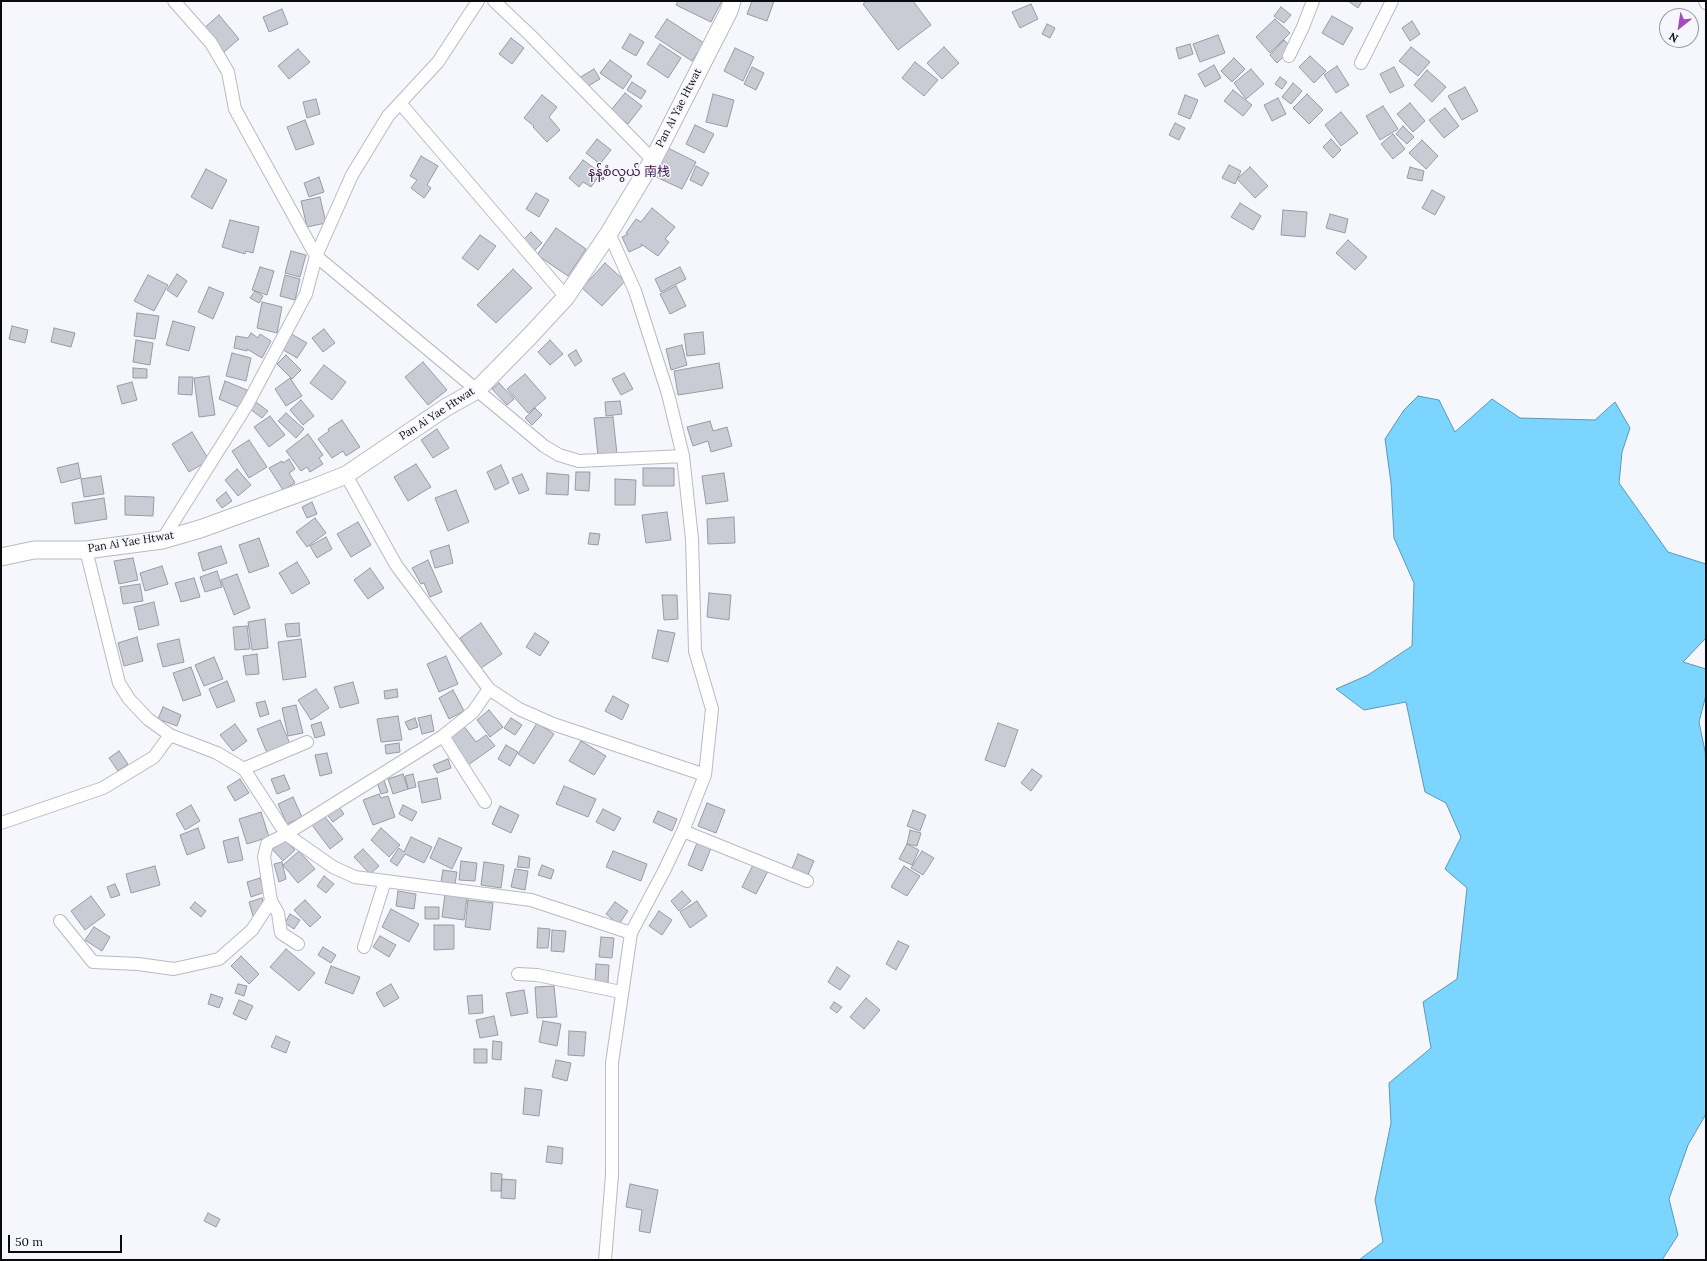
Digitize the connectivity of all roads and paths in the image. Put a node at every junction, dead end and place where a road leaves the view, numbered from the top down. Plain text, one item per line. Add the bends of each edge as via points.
1 (174, 1) edge
2 (478, 1) edge
3 (494, 1) edge
4 (732, 1) edge
5 (1313, 1) edge
6 (1392, 1) edge
7 (1289, 56) dead end
8 (1361, 63) dead end
9 (400, 103) junction
10 (652, 160) junction
11 (609, 233) junction
12 (316, 256) junction
13 (566, 296) junction
14 (477, 390) junction
15 (683, 456) junction
16 (346, 475) junction
17 (162, 540) junction
18 (86, 550) junction
19 (1, 557) edge
20 (489, 689) junction
21 (170, 735) junction
22 (443, 736) junction
23 (307, 742) dead end
24 (242, 768) junction
25 (705, 775) junction
26 (485, 802) dead end
27 (1, 823) edge
28 (683, 831) junction
29 (286, 834) junction
30 (806, 881) dead end
31 (385, 882) junction
32 (271, 901) junction
33 (60, 921) dead end
34 (631, 933) junction
35 (298, 944) dead end
36 (364, 947) dead end
37 (518, 974) dead end
38 (621, 992) junction
39 (605, 1260) edge

1 - 12 street via 211,43 228,72 235,109
2 - 9 street via 438,62
3 - 10 street
4 - 10 street, Pan Ai Yae Htwat via 730,11
5 - 7 street
6 - 8 street
9 - 12 street via 388,116 352,175
9 - 13 street
10 - 11 street, Pan Ai Yae Htwat
11 - 13 street, Pan Ai Yae Htwat
11 - 15 street via 635,291 668,394
12 - 14 street
12 - 17 street via 306,294 247,405
13 - 14 street, Pan Ai Yae Htwat
14 - 15 street via 544,446 559,455 579,461
14 - 16 street, Pan Ai Yae Htwat via 445,408
15 - 25 street via 692,539 695,651 712,709
16 - 17 street, Pan Ai Yae Htwat via 207,527
16 - 20 street via 396,565
17 - 18 street, Pan Ai Yae Htwat
18 - 19 street, Pan Ai Yae Htwat via 34,550
18 - 21 street via 119,683 129,699
20 - 22 street via 473,712
20 - 25 street via 519,709 553,724
21 - 24 street via 217,753
21 - 27 street via 154,757 103,788
22 - 26 street
22 - 29 street
23 - 24 street
24 - 29 street
25 - 28 street
28 - 30 street
28 - 34 street
29 - 31 street via 333,867 355,877
29 - 32 street via 267,844 264,857
31 - 34 street via 531,900
31 - 36 street
32 - 33 street via 252,930 219,959 174,969 94,962
32 - 35 street via 278,913 281,933
34 - 38 street
37 - 38 street via 537,975
38 - 39 street via 612,1063 612,1175

